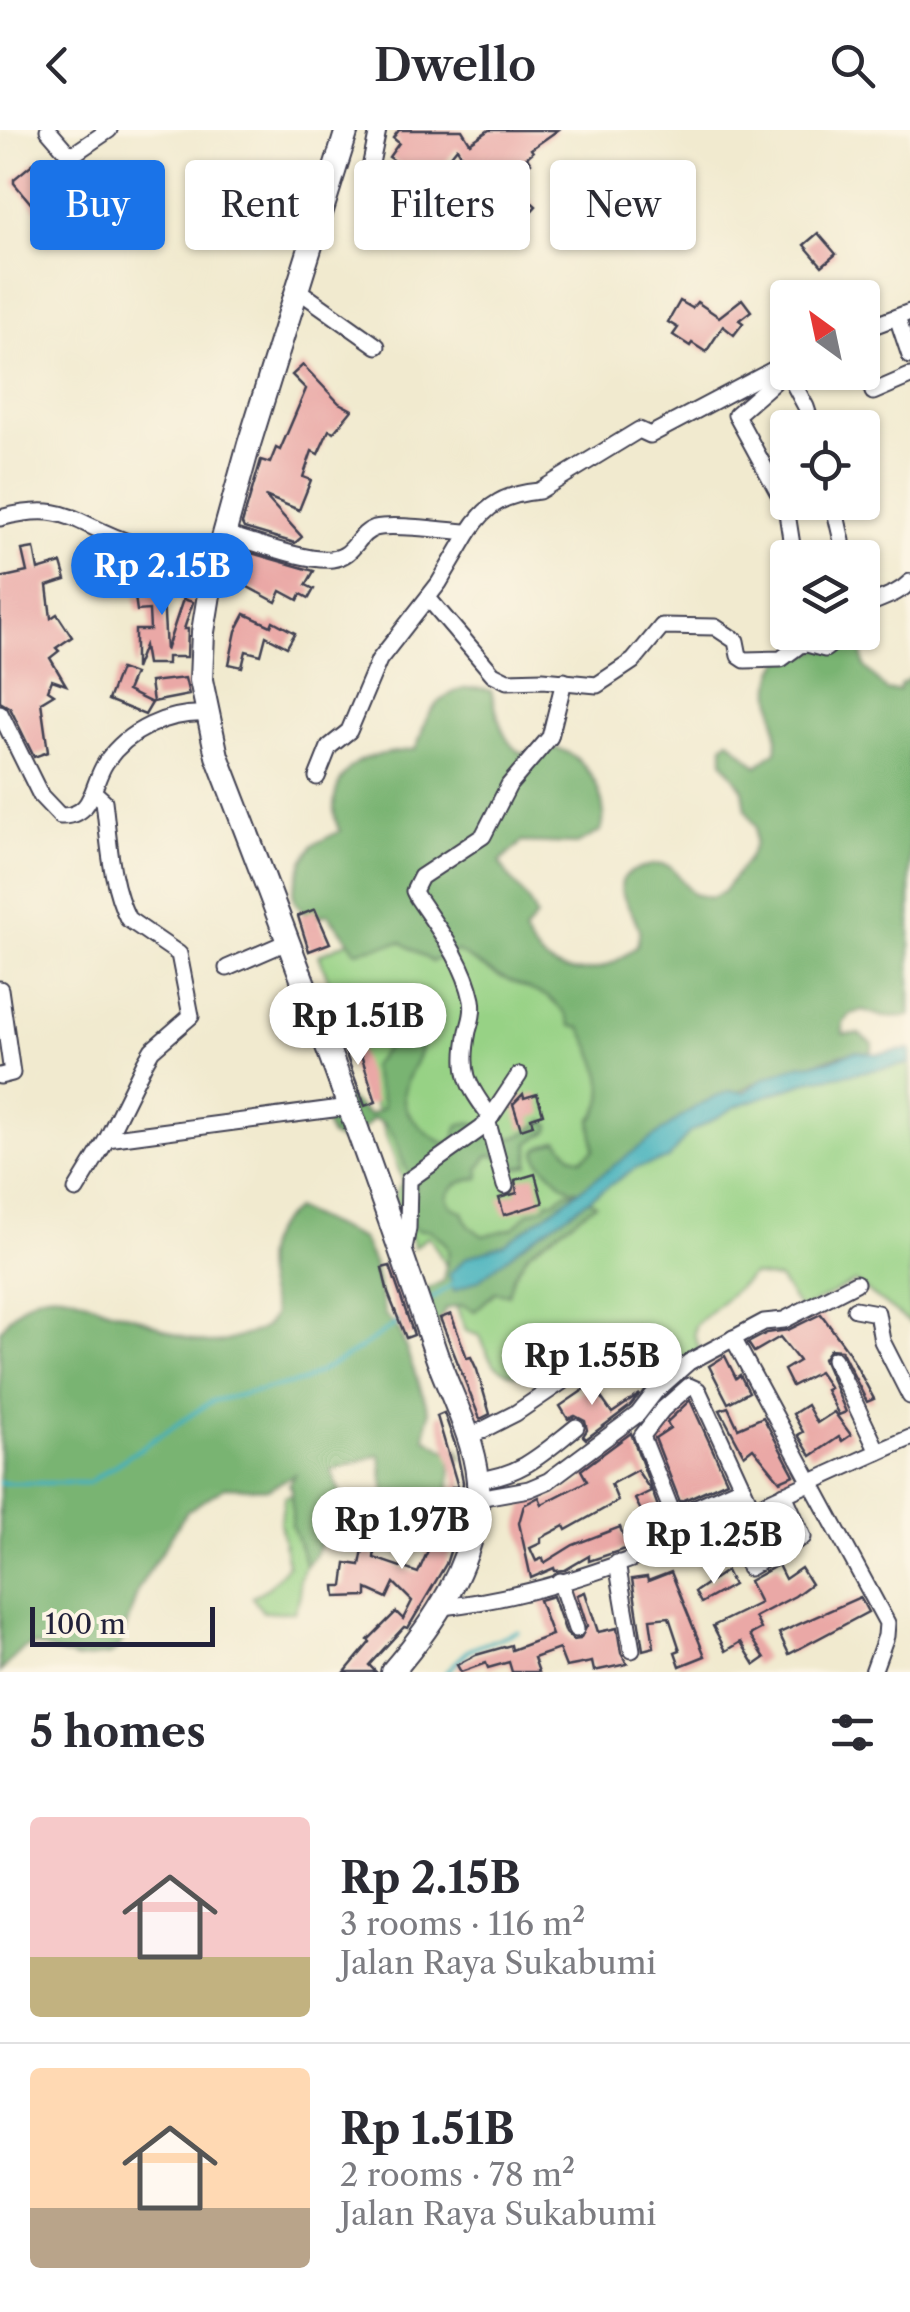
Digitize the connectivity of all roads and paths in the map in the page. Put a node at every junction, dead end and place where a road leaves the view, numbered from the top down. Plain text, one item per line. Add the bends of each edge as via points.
1 (48, 130) edge
2 (109, 130) edge
3 (348, 130) edge
4 (378, 130) edge
5 (372, 160) edge
6 (298, 290) junction
7 (904, 314) edge
8 (880, 323) edge
9 (377, 346) dead end
10 (910, 356) edge
11 (770, 371) edge
12 (910, 376) edge
13 (770, 385) edge
14 (872, 392) dead end
15 (0, 518) edge
16 (469, 532) junction
17 (791, 540) edge
18 (222, 544) junction
19 (910, 582) edge
20 (428, 598) junction
21 (880, 599) edge
22 (793, 650) edge
23 (564, 681) junction
24 (0, 713) edge
25 (206, 714) junction
26 (317, 777) dead end
27 (95, 793) junction
28 (287, 942) junction
29 (227, 968) dead end
30 (0, 990) edge
31 (518, 1075) dead end
32 (0, 1076) edge
33 (348, 1107) junction
34 (489, 1120) junction
35 (108, 1139) junction
36 (505, 1186) dead end
37 (76, 1190) dead end
38 (403, 1254) junction
39 (856, 1283) dead end
40 (855, 1309) dead end
41 (733, 1338) junction
42 (834, 1358) dead end
43 (563, 1381) dead end
44 (910, 1396) edge
45 (576, 1427) dead end
46 (466, 1438) junction
47 (910, 1438) edge
48 (878, 1452) junction
49 (809, 1483) junction
50 (741, 1487) junction
51 (478, 1489) junction
52 (784, 1494) junction
53 (752, 1508) junction
54 (674, 1517) junction
55 (672, 1541) junction
56 (617, 1562) junction
57 (748, 1568) dead end
58 (560, 1581) junction
59 (442, 1607) junction
60 (576, 1630) dead end
61 (632, 1650) dead end
62 (392, 1672) edge
63 (873, 1672) edge

1 - 2 street via 74,153
3 - 6 highway
4 - 5 street
6 - 9 street
6 - 18 highway
7 - 8 street
7 - 10 street
11 - 16 street via 650,435 639,430 539,491 503,498
12 - 14 street
13 - 17 street via 736,415 786,508
15 - 18 street via 50,510 156,550
16 - 18 street via 376,528 350,553 332,559
16 - 20 street
18 - 25 highway via 203,632
19 - 21 street
20 - 23 street via 487,670 507,681
20 - 26 street via 379,660 349,731 329,747
22 - 23 street via 781,658 745,660 736,641 715,627 662,626 633,660 596,685
23 - 34 street via 550,737 509,785 484,836 421,877 414,891 462,966 473,1010 464,1071
24 - 27 street via 41,796 60,816 84,808
25 - 27 street via 159,720 118,747
25 - 28 highway
27 - 35 street via 104,801 124,911 179,954 191,1016 152,1050
28 - 29 street
28 - 33 highway
30 - 32 street via 12,1073
31 - 34 street
33 - 35 street
33 - 38 highway
34 - 36 street
34 - 38 street via 409,1180
35 - 37 street
38 - 46 highway
39 - 41 street
40 - 44 street via 876,1314
41 - 49 street
41 - 51 street via 689,1362 638,1414 548,1481 529,1490
42 - 48 street
43 - 46 street
45 - 51 street via 518,1471
46 - 51 highway
47 - 48 street
48 - 49 street
49 - 52 street
49 - 63 street via 887,1624
50 - 53 street
50 - 54 street
50 - 54 street via 698,1390 689,1386 642,1436
51 - 59 highway via 461,1565
52 - 53 street
52 - 57 street via 804,1537
53 - 55 street
54 - 55 street
55 - 56 street
56 - 58 street
56 - 61 street
58 - 59 street
58 - 60 street
59 - 62 highway

